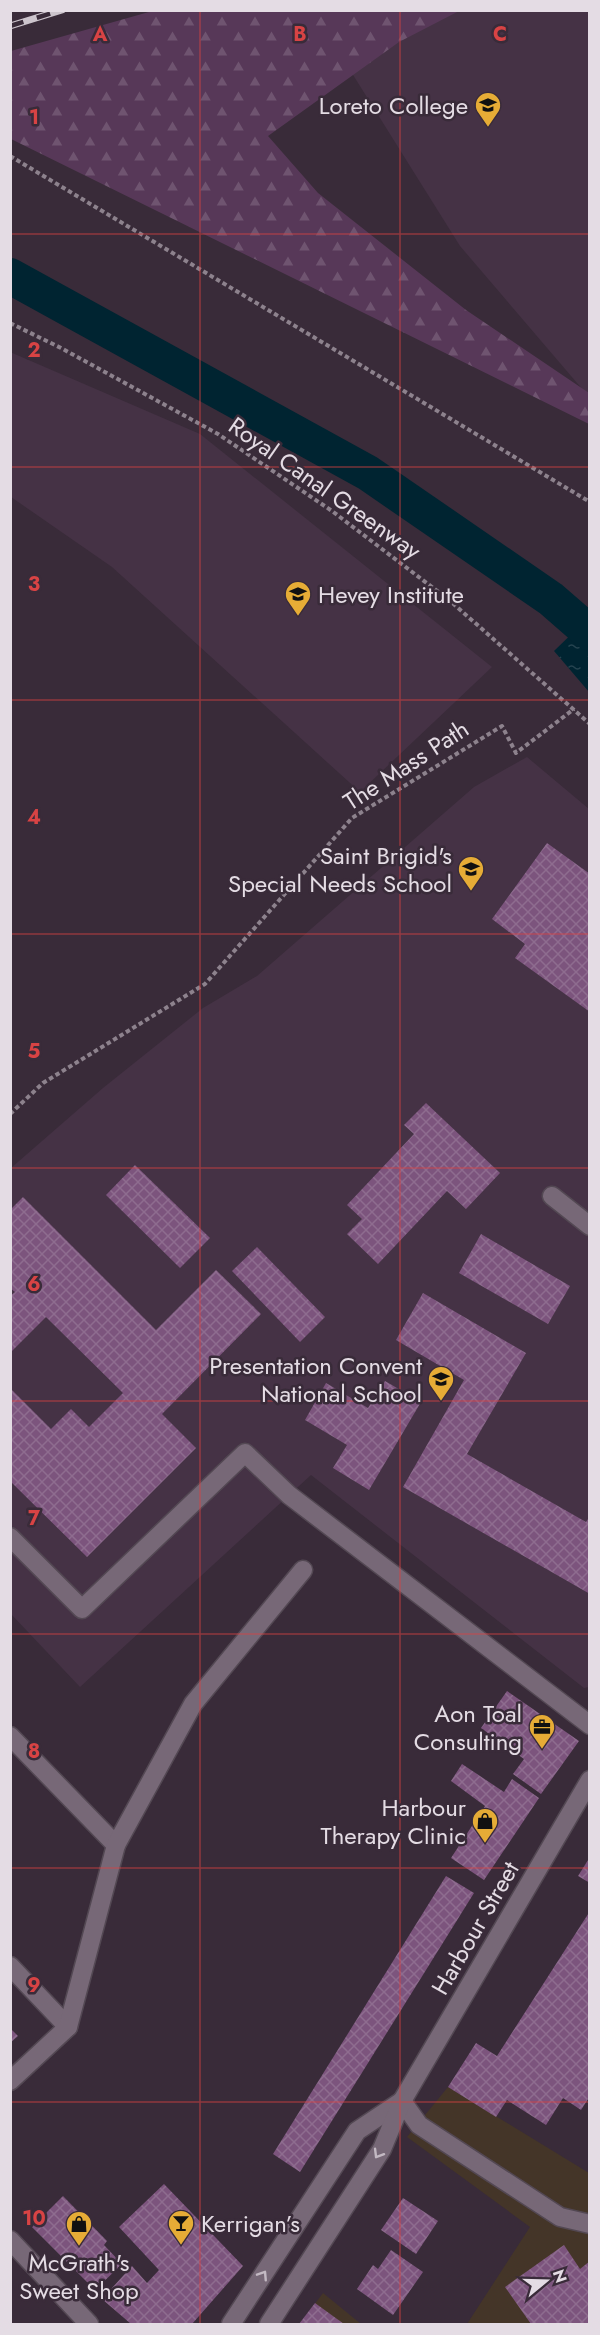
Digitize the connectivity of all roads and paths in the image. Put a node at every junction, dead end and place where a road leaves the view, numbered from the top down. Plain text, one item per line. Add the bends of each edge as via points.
1 (10, 156) edge
2 (10, 324) edge
3 (590, 502) edge
4 (574, 709) junction
5 (590, 724) edge
6 (10, 1114) edge
7 (552, 1196) dead end
8 (590, 1226) edge
9 (10, 1538) edge
10 (303, 1570) dead end
11 (590, 1725) edge
12 (10, 1736) edge
13 (590, 1780) edge
14 (116, 1845) junction
15 (10, 1966) edge
16 (68, 2027) junction
17 (10, 2081) edge
18 (402, 2101) junction
19 (590, 2224) edge
20 (10, 2240) edge
21 (89, 2325) edge
22 (231, 2325) edge
23 (269, 2325) edge

1 - 3 path
2 - 4 path, Royal Canal Greenway via 218,434 332,511 449,600
4 - 5 path, Royal Canal Greenway
4 - 6 path, The Mass Path via 516,753 502,726 352,818 205,984 43,1083
7 - 8 street
9 - 11 street via 82,1609 245,1453 289,1495
10 - 14 street via 193,1704
12 - 14 street
13 - 18 street, Harbour Street
14 - 16 street
15 - 16 street
16 - 17 street
18 - 19 street via 419,2125 560,2217
22 -> 18 street, Harbour Street via 357,2132
18 -> 23 street, Harbour Street via 382,2149
20 - 21 street

